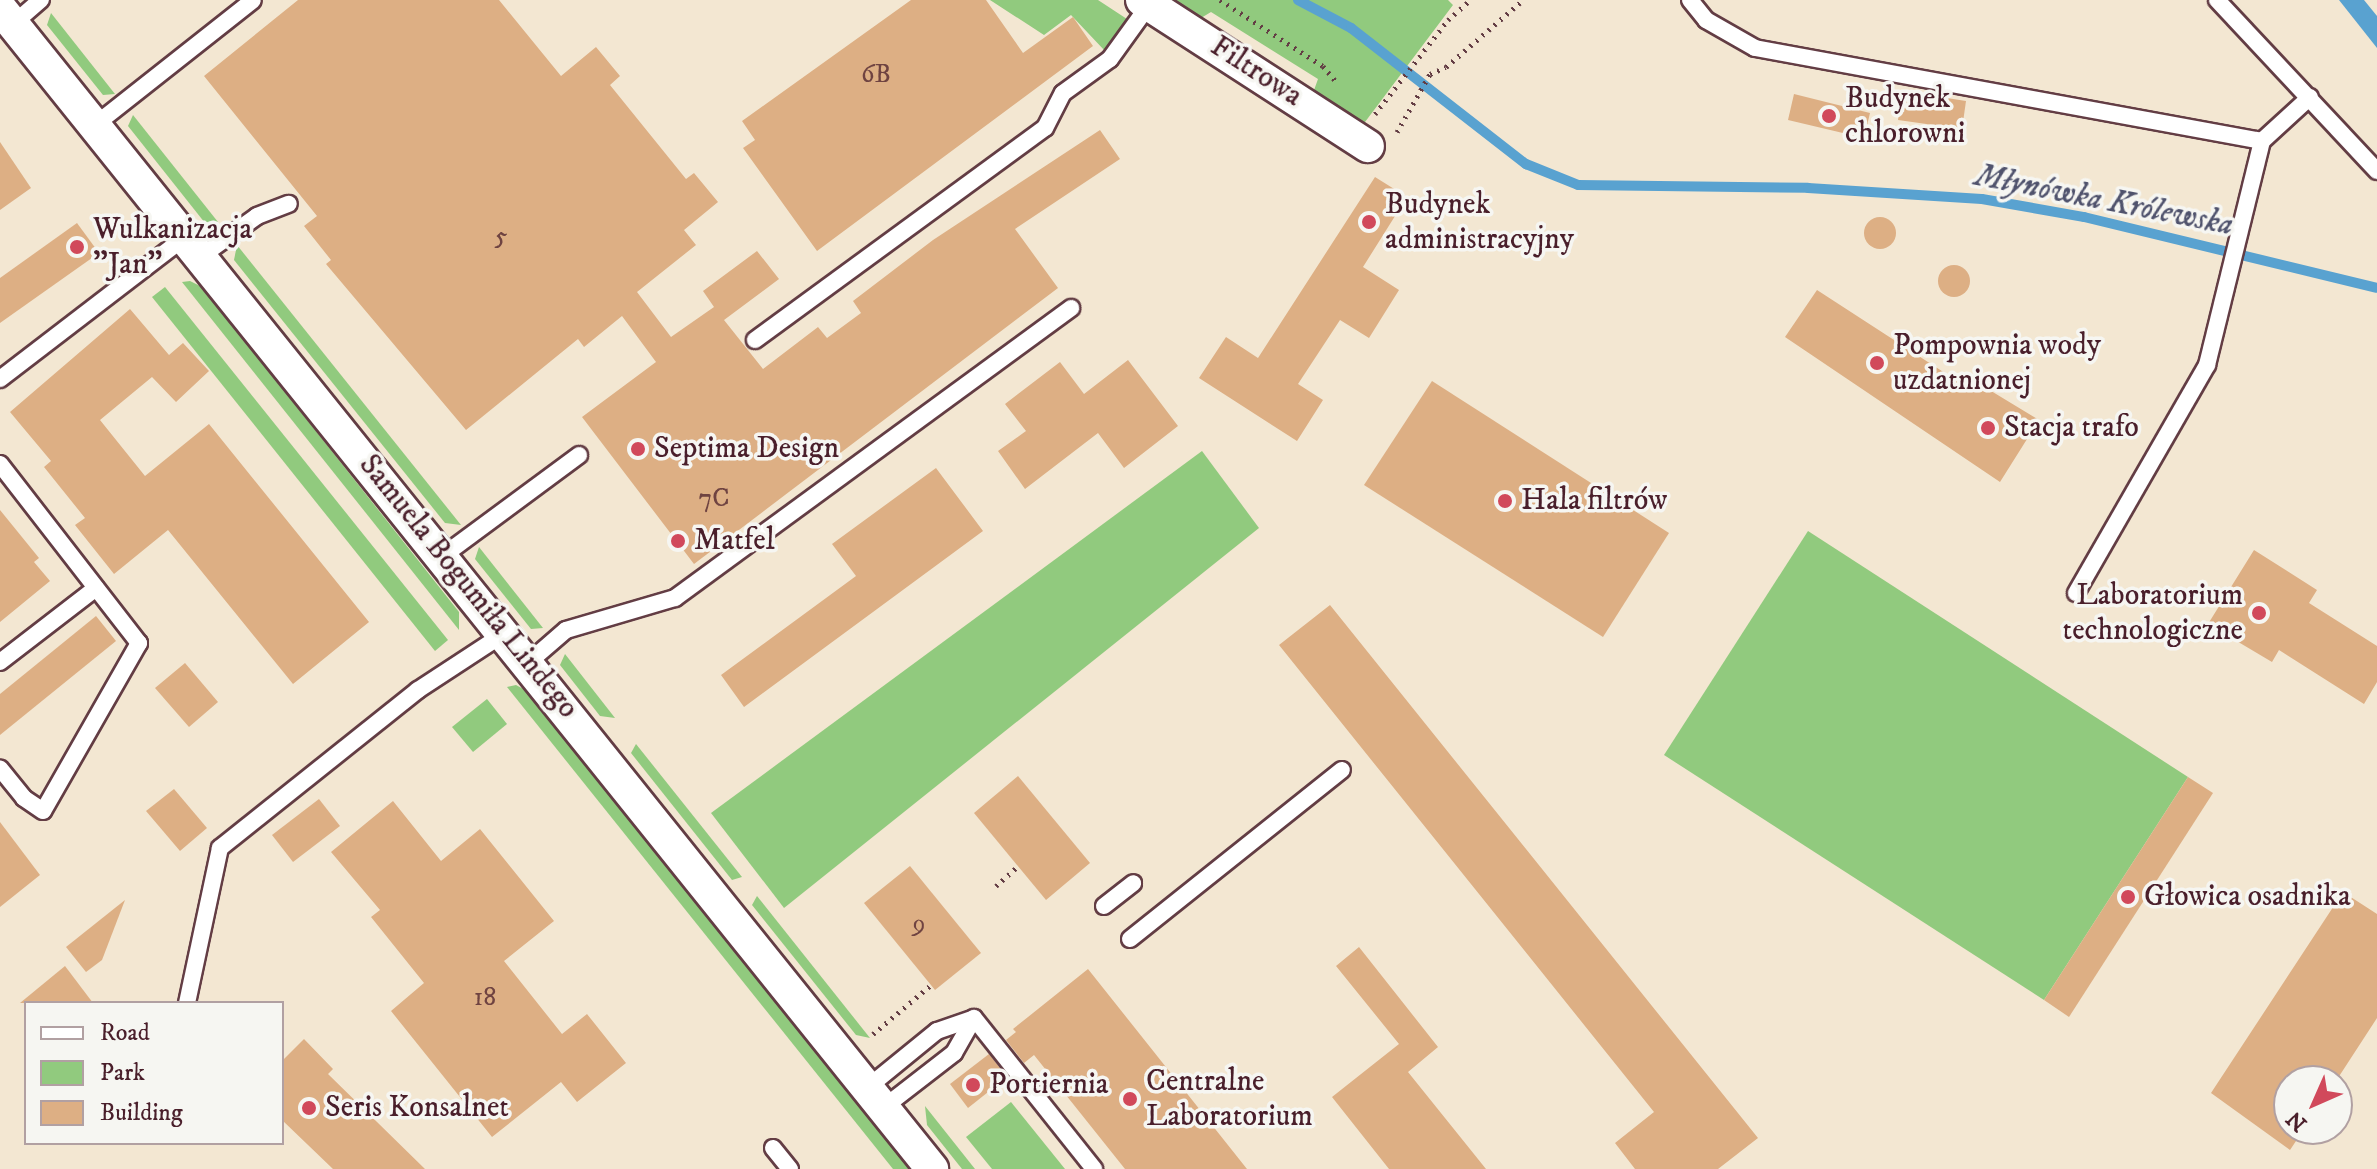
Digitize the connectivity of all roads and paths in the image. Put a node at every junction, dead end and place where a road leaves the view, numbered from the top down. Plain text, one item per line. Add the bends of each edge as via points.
1 (41, 0) edge
2 (253, 0) edge
3 (1220, 0) edge
4 (1470, 0) edge
5 (1523, 0) edge
6 (1690, 0) edge
7 (2217, 0) edge
8 (1146, 2) edge
9 (6, 16) edge
10 (1341, 88) dead end
11 (2310, 97) junction
12 (95, 125) junction
13 (2262, 141) junction
14 (1371, 143) junction
15 (2377, 171) edge
16 (289, 204) dead end
17 (192, 247) junction
18 (1071, 308) dead end
19 (755, 340) dead end
20 (0, 379) edge
21 (579, 455) dead end
22 (0, 464) edge
23 (444, 555) junction
24 (96, 588) junction
25 (2076, 593) dead end
26 (505, 633) junction
27 (0, 662) edge
28 (529, 662) junction
29 (0, 768) edge
30 (1342, 770) dead end
31 (1018, 866) dead end
32 (1133, 883) dead end
33 (996, 886) dead end
34 (1104, 906) dead end
35 (1130, 939) dead end
36 (931, 985) dead end
37 (187, 1001) edge
38 (974, 1018) junction
39 (873, 1034) dead end
40 (875, 1098) junction
41 (773, 1148) dead end
42 (790, 1169) edge
43 (932, 1169) edge
44 (1094, 1169) edge

1 - 9 lane
2 - 12 lane
3 - 10 path via 1323,66
4 - 14 path via 1406,76
5 - 14 path via 1446,67 1430,74 1414,107
6 - 13 lane via 1706,20 1755,48
7 - 11 lane
8 - 14 street, Filtrowa
8 - 19 lane via 1110,59 1063,93 1045,128
9 - 12 street, Samuela Bogumiła Lindego
11 - 13 lane
11 - 15 lane
12 - 17 street, Samuela Bogumiła Lindego
13 - 25 lane via 2207,365
16 - 17 lane
17 - 20 lane
17 - 23 street, Samuela Bogumiła Lindego
18 - 28 lane via 675,598 566,630
21 - 23 lane
22 - 24 lane
23 - 26 street, Samuela Bogumiła Lindego
24 - 27 lane
24 - 29 lane via 139,643 43,811 24,798
26 - 28 street, Samuela Bogumiła Lindego
26 - 37 lane via 418,690 220,848
28 - 40 street, Samuela Bogumiła Lindego
30 - 35 lane
31 - 33 path
32 - 34 lane
36 - 39 path
38 - 40 lane via 937,1031
38 - 40 lane via 954,1053
38 - 44 lane
40 - 43 street, Samuela Bogumiła Lindego
41 - 42 lane

